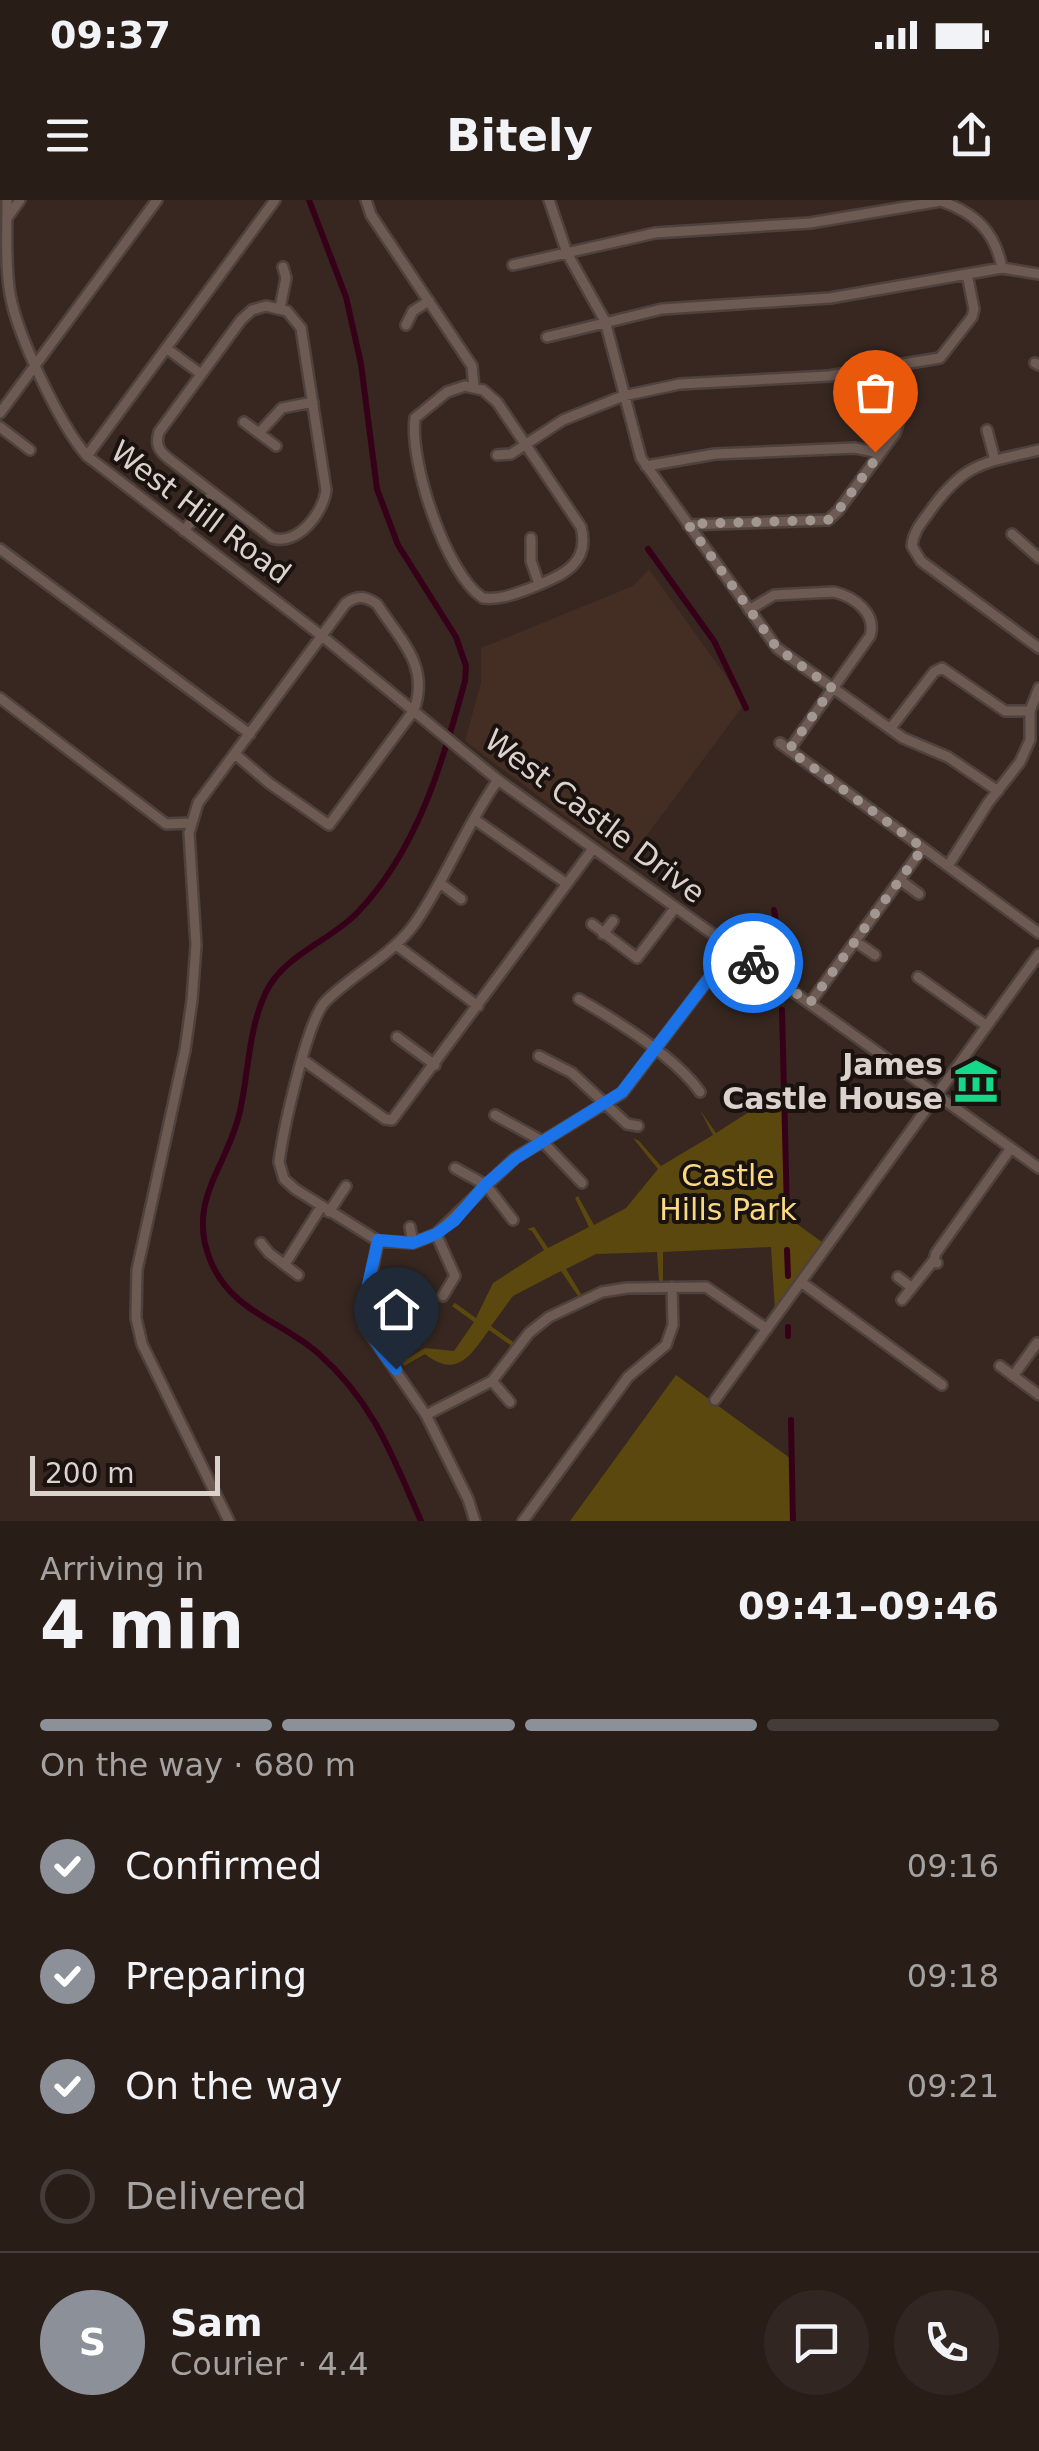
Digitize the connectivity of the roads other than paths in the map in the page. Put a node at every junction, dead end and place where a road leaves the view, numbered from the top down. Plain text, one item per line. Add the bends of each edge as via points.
1 (7, 200) edge
2 (20, 200) edge
3 (157, 200) edge
4 (274, 200) edge
5 (366, 200) edge
6 (548, 200) edge
7 (7, 218) junction
8 (567, 253) junction
9 (513, 265) dead end
10 (283, 266) dead end
11 (1002, 268) junction
12 (967, 274) junction
13 (1039, 274) edge
14 (428, 301) junction
15 (280, 308) junction
16 (605, 321) junction
17 (406, 324) dead end
18 (547, 338) dead end
19 (166, 348) junction
20 (36, 363) junction
21 (893, 366) junction
22 (201, 374) junction
23 (474, 387) junction
24 (623, 396) junction
25 (313, 402) junction
26 (0, 414) edge
27 (244, 422) dead end
28 (0, 426) edge
29 (987, 430) dead end
30 (259, 433) junction
31 (526, 445) junction
32 (276, 446) dead end
33 (30, 450) dead end
34 (1039, 450) edge
35 (880, 453) junction
36 (498, 455) dead end
37 (87, 456) junction
38 (995, 460) junction
39 (646, 466) junction
40 (214, 493) junction
41 (688, 524) junction
42 (184, 531) junction
43 (1012, 534) dead end
44 (531, 538) dead end
45 (0, 548) edge
46 (1039, 558) edge
47 (540, 584) junction
48 (749, 610) junction
49 (322, 636) junction
50 (1039, 648) edge
51 (832, 688) junction
52 (1039, 688) edge
53 (0, 698) edge
54 (414, 710) junction
55 (1030, 711) junction
56 (890, 729) junction
57 (250, 734) junction
58 (235, 754) junction
59 (498, 780) junction
60 (998, 791) junction
61 (474, 820) junction
62 (190, 823) junction
63 (923, 848) junction
64 (592, 850) junction
65 (948, 866) junction
66 (900, 880) junction
67 (440, 884) junction
68 (567, 884) junction
69 (919, 894) dead end
70 (461, 899) dead end
71 (675, 908) junction
72 (613, 920) dead end
73 (592, 924) dead end
74 (1039, 933) edge
75 (603, 934) junction
76 (856, 940) junction
77 (396, 945) junction
78 (732, 948) junction
79 (875, 954) dead end
80 (1039, 954) edge
81 (918, 977) dead end
82 (580, 999) dead end
83 (810, 1003) junction
84 (478, 1006) junction
85 (987, 1026) junction
86 (397, 1037) dead end
87 (655, 1051) junction
88 (539, 1056) dead end
89 (303, 1060) junction
90 (435, 1065) junction
91 (700, 1092) dead end
92 (937, 1094) junction
93 (607, 1104) junction
94 (495, 1115) dead end
95 (638, 1126) dead end
96 (542, 1141) junction
97 (1011, 1148) junction
98 (455, 1168) dead end
99 (1039, 1168) edge
100 (582, 1183) dead end
101 (486, 1184) junction
102 (346, 1186) dead end
103 (325, 1209) junction
104 (513, 1220) dead end
105 (410, 1227) dead end
106 (436, 1234) junction
107 (378, 1240) junction
108 (261, 1243) dead end
109 (413, 1243) junction
110 (285, 1264) junction
111 (298, 1274) dead end
112 (898, 1277) dead end
113 (802, 1282) junction
114 (672, 1287) junction
115 (912, 1287) junction
116 (733, 1289) dead end
117 (442, 1296) dead end
118 (726, 1298) junction
119 (902, 1300) dead end
120 (767, 1328) junction
121 (1037, 1343) edge
122 (1000, 1366) dead end
123 (610, 1376) dead end
124 (1012, 1376) junction
125 (492, 1381) junction
126 (622, 1384) junction
127 (942, 1385) dead end
128 (1039, 1395) edge
129 (715, 1400) dead end
130 (510, 1402) dead end
131 (426, 1415) junction
132 (226, 1520) edge
133 (475, 1521) edge
134 (523, 1521) edge

1 - 7 street, West Hill Road
2 - 7 street
3 - 20 street
4 - 19 street
5 - 14 street
6 - 8 street
7 - 20 street, West Hill Road via 12,306
8 - 9 street
8 - 11 street via 655,232 810,224 940,201 991,232
8 - 16 street
10 - 15 street
11 - 12 street
11 - 13 street
12 - 16 street via 830,298 662,309
12 - 21 street via 974,310 946,353
14 - 17 street
14 - 23 street via 472,366
15 - 22 street via 246,314
15 - 25 street via 302,328
16 - 18 street
16 - 24 street
19 - 22 street
19 - 37 street
20 - 26 street
20 - 37 street, West Hill Road via 67,430
21 - 24 street via 680,384
21 - 35 street via 900,420
22 - 40 street via 157,439 162,453
23 - 31 street via 496,402
23 - 47 street via 448,392 415,418 420,478 466,584 483,598 506,598
24 - 31 street via 579,412
24 - 39 street
25 - 30 street via 282,408
25 - 40 street via 326,490 316,517 291,539 272,538
27 - 30 street
28 - 33 street
29 - 38 street
30 - 32 street
31 - 36 street
31 - 47 street via 584,538 576,564
34 - 38 street
35 - 39 street via 855,448 715,454
35 - 41 street via 828,520
37 - 42 street, West Hill Road
38 - 50 street via 950,484 912,546 921,561
39 - 41 street
40 - 42 street
41 - 48 street
42 - 49 street, West Hill Road
43 - 46 street
44 - 47 street
45 - 57 street
48 - 51 street via 777,648
48 - 51 street via 774,595 834,592 858,604 870,616 870,636
49 - 54 street, West Castle Drive
49 - 54 street via 356,597 377,604 418,668
49 - 57 street
51 - 56 street
51 - 63 street via 785,747
52 - 55 street
53 - 62 street via 166,824
54 - 58 street via 329,825
54 - 59 street, West Castle Drive
55 - 56 street via 1005,710 942,668
55 - 60 street via 1030,740
56 - 60 street
57 - 58 street
58 - 62 street
59 - 61 street
59 - 64 street, West Castle Drive
60 - 65 street
61 - 67 street
61 - 68 street
62 - 132 street via 196,945 190,1012 137,1270 136,1318 142,1344
63 - 65 street
63 - 66 street
64 - 68 street
64 - 71 street, West Castle Drive
65 - 74 street
66 - 69 street
66 - 76 street
67 - 70 street
67 - 77 street
68 - 84 street
71 - 75 street via 637,958
71 - 78 street, West Castle Drive
72 - 75 street
73 - 75 street
76 - 79 street
76 - 83 street
77 - 84 street
77 - 89 street via 320,1007
78 - 83 street, West Castle Drive
78 - 87 street
80 - 85 street
81 - 85 street
82 - 87 street
83 - 92 street, West Castle Drive
84 - 90 street
85 - 92 street
86 - 90 street
87 - 91 street via 689,1075
87 - 93 street
88 - 93 street via 572,1073
89 - 90 street via 392,1120
89 - 103 street via 279,1168
92 - 97 street, West Castle Drive
92 - 113 street
93 - 95 street
93 - 96 street
94 - 96 street
96 - 100 street
96 - 101 street
97 - 99 street, West Castle Drive
97 - 115 street
98 - 101 street
101 - 104 street
101 - 106 street
102 - 103 street
103 - 107 street
103 - 110 street
105 - 109 street
106 - 109 street
106 - 117 street via 455,1276
107 - 109 street
107 - 131 street via 361,1327
108 - 110 street
110 - 111 street
112 - 115 street
113 - 120 street
113 - 127 street
114 - 118 street via 706,1287
114 - 125 street via 602,1292 549,1317
114 - 126 street via 666,1344
115 - 119 street
116 - 118 street
118 - 120 street
120 - 129 street
121 - 124 street
122 - 124 street
123 - 126 street
124 - 128 street
125 - 130 street
125 - 131 street
126 - 134 street
131 - 133 street

